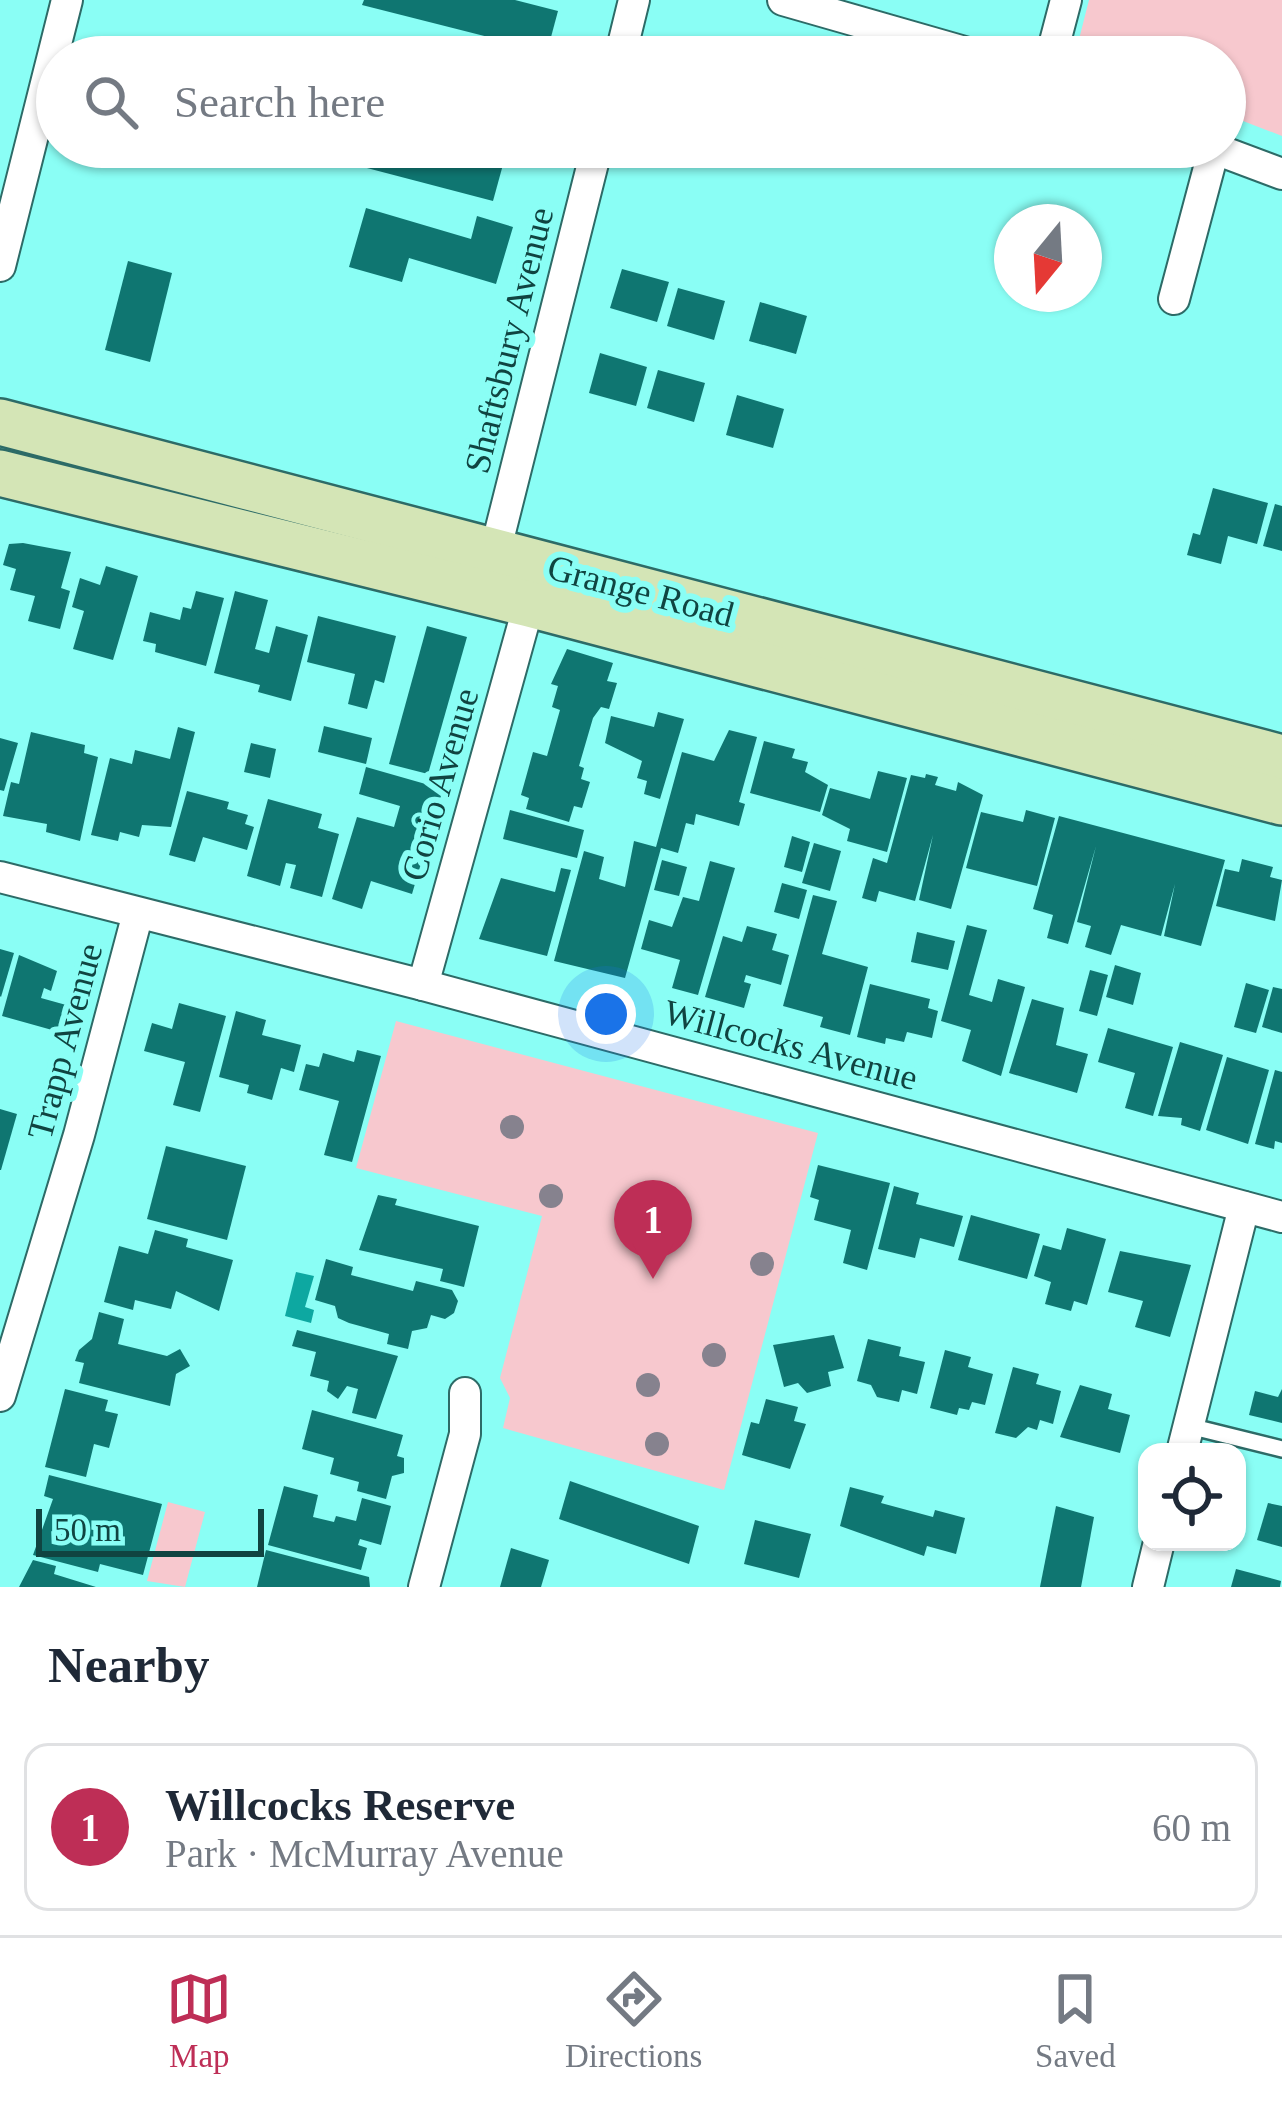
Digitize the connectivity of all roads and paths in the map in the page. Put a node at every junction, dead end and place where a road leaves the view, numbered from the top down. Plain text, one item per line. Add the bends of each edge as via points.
1 (67, 0) edge
2 (634, 0) edge
3 (783, 0) edge
4 (1066, 0) edge
5 (58, 36) edge
6 (625, 36) edge
7 (909, 36) edge
8 (1057, 36) edge
9 (36, 123) edge
10 (1246, 161) edge
11 (592, 168) edge
12 (1207, 168) edge
13 (1282, 174) edge
14 (0, 266) edge
15 (1174, 298) dead end
16 (0, 422) edge
17 (0, 473) edge
18 (495, 552) junction
19 (529, 604) junction
20 (1143, 744) junction
21 (1282, 758) edge
22 (1282, 802) edge
23 (0, 878) edge
24 (138, 913) junction
25 (423, 985) junction
26 (1244, 1207) junction
27 (1282, 1217) edge
28 (465, 1393) dead end
29 (0, 1396) edge
30 (1185, 1439) edge
31 (1282, 1448) edge
32 (1158, 1551) edge
33 (424, 1587) edge
34 (1148, 1587) edge

1 - 5 street
2 - 6 street
3 - 7 street
4 - 8 street
9 - 14 street
10 - 13 street
11 - 18 street, Shaftsbury Avenue
12 - 15 street
16 - 18 main road, Grange Road
17 - 19 main road, Grange Road
18 - 19 main road
18 - 20 main road, Grange Road
19 - 20 main road, Grange Road
19 - 25 street, Corio Avenue
20 - 21 main road, Grange Road
20 - 22 main road, Grange Road
23 - 24 street, Willcocks Avenue
24 - 25 street, Willcocks Avenue
24 - 29 street, Trapp Avenue
25 - 26 street, Willcocks Avenue
26 - 27 street, Willcocks Avenue
26 - 30 street
28 - 33 street via 466,1434
30 - 31 lane
32 - 34 street

